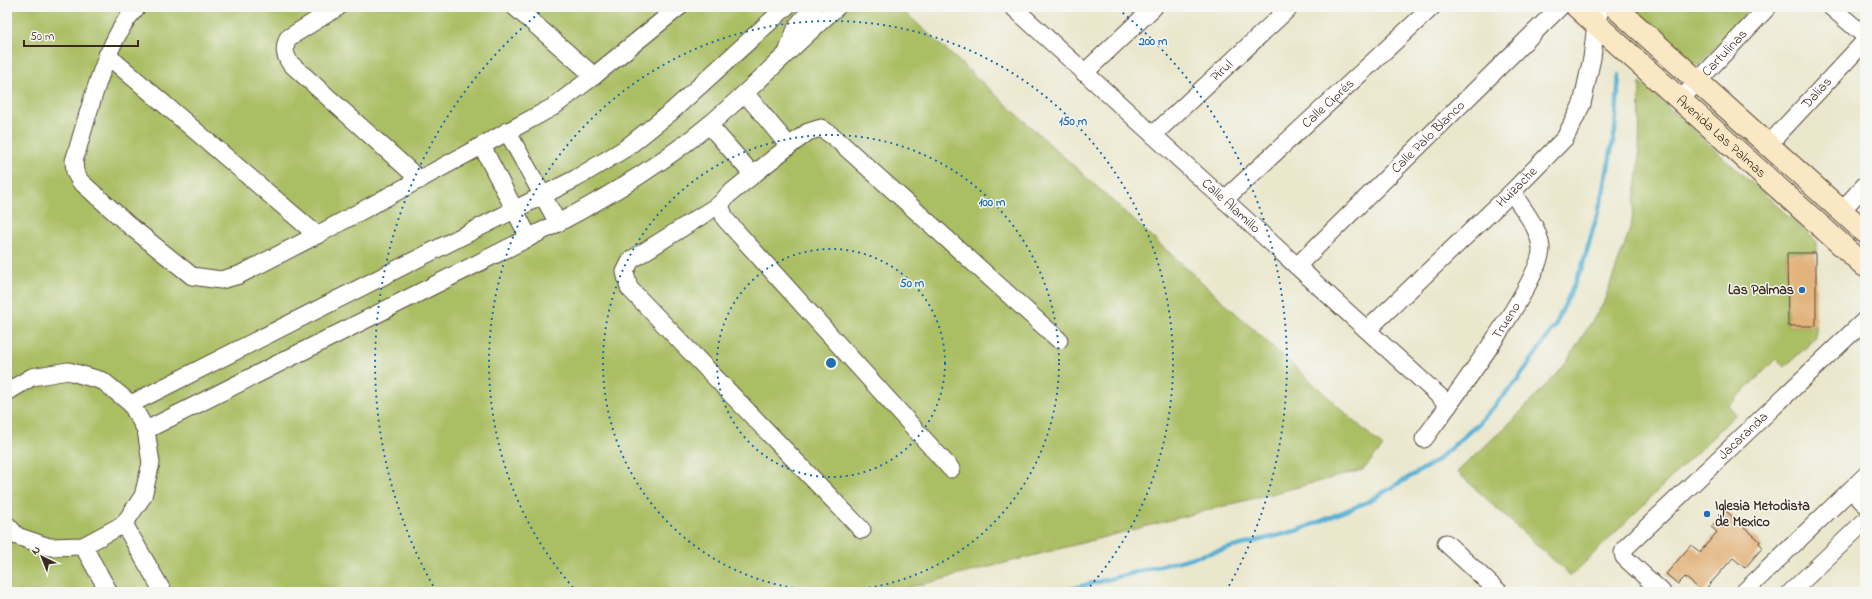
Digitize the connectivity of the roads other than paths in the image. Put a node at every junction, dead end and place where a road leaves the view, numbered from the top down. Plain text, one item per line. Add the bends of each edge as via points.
1 (137, 7) edge
2 (338, 7) edge
3 (515, 7) edge
4 (679, 7) edge
5 (786, 7) edge
6 (813, 7) edge
7 (837, 7) edge
8 (1154, 7) edge
9 (1290, 7) edge
10 (1432, 7) edge
11 (1560, 7) edge
12 (1577, 7) edge
13 (1615, 7) edge
14 (1768, 7) edge
15 (1831, 7) edge
16 (1015, 8) edge
17 (1598, 16) edge
18 (1865, 36) edge
19 (1865, 41) edge
20 (787, 52) junction
21 (107, 55) junction
22 (1084, 73) junction
23 (594, 76) junction
24 (1697, 81) junction
25 (745, 93) junction
26 (1680, 100) junction
27 (709, 125) junction
28 (507, 132) junction
29 (1153, 135) junction
30 (1769, 144) junction
31 (482, 146) junction
32 (788, 146) junction
33 (753, 175) junction
34 (420, 180) junction
35 (1865, 184) edge
36 (1512, 192) junction
37 (543, 196) junction
38 (1224, 200) junction
39 (720, 204) junction
40 (515, 210) junction
41 (1842, 210) junction
42 (558, 223) junction
43 (1865, 232) edge
44 (317, 236) junction
45 (529, 238) junction
46 (1296, 266) junction
47 (1865, 266) edge
48 (1865, 320) edge
49 (1367, 330) junction
50 (1059, 340) dead end
51 (7, 392) edge
52 (131, 404) junction
53 (1449, 405) junction
54 (146, 430) junction
55 (1424, 440) dead end
56 (952, 469) dead end
57 (1865, 476) edge
58 (1851, 490) junction
59 (1865, 504) edge
60 (1865, 521) edge
61 (124, 524) junction
62 (7, 525) edge
63 (862, 530) dead end
64 (1446, 543) dead end
65 (83, 546) junction
66 (109, 592) edge
67 (163, 592) edge
68 (1500, 592) edge
69 (1662, 592) edge
70 (1744, 592) edge
71 (1791, 592) edge

1 - 21 street via 129,15
2 - 34 street via 288,38 285,56
3 - 23 street
4 - 23 street
5 - 37 street via 671,112 626,148
6 - 20 street via 797,26
7 - 20 street
8 - 22 street
9 - 29 street, Pirul
10 - 38 street, Calle Ciprés
11 - 46 street, Calle Palo Blanco
12 - 17 street, Avenida Las Palmas
13 - 24 street, Avenida Las Palmas
14 - 24 street, Cartulinas
15 - 18 street
16 - 22 street, Calle Alamillo
17 - 26 street, Avenida Las Palmas
17 - 36 street, Huizache via 1582,104 1565,138
19 - 30 street, Dalias
20 - 25 street
21 - 44 street
21 - 44 street via 74,160 75,172 80,181 130,226 192,276 221,280 239,275
22 - 29 street, Calle Alamillo
23 - 28 street via 553,107
24 - 26 street, Cartulinas
24 - 30 street, Avenida Las Palmas
25 - 27 street
25 - 32 street
26 - 47 street, Avenida Las Palmas
27 - 33 street
27 - 42 street via 605,198
28 - 31 street
28 - 37 street
29 - 38 street, Calle Alamillo
30 - 41 street, Avenida Las Palmas
31 - 34 street
31 - 40 street
32 - 33 street
32 - 50 street via 808,132 821,128 834,137
33 - 39 street
34 - 44 street
35 - 41 street
36 - 49 street, Huizache
36 - 53 street, Trueno via 1538,233 1541,250 1533,276
37 - 40 street
37 - 42 street
38 - 46 street, Calle Alamillo
39 - 56 street via 725,219
39 - 63 street via 631,260 625,272 628,288
40 - 45 street
40 - 52 street
41 - 43 street, Avenida Las Palmas
42 - 45 street
45 - 54 street
46 - 49 street, Calle Alamillo
48 - 69 street, Jacaranda via 1622,552 1629,563
49 - 53 street, Calle Alamillo
51 - 52 street via 32,377 68,372 103,381
52 - 54 street
53 - 55 street, Trueno
54 - 61 street via 151,463 143,496
57 - 58 street
58 - 59 street
58 - 70 street
60 - 71 street
61 - 65 street
61 - 67 street
62 - 65 street via 17,536 49,548
64 - 68 street
65 - 66 street

